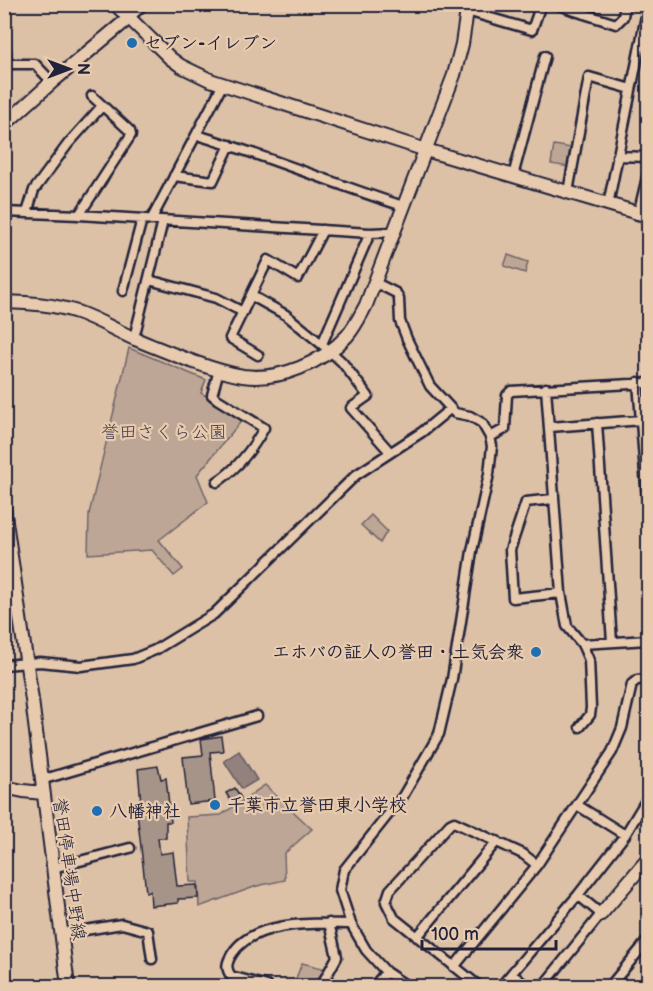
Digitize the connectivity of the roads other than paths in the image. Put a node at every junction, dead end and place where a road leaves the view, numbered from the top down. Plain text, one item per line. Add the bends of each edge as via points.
1 (115, 4) edge
2 (144, 4) edge
3 (541, 4) edge
4 (556, 4) edge
5 (625, 4) edge
6 (648, 6) edge
7 (467, 8) edge
8 (575, 8) edge
9 (129, 18) junction
10 (8, 41) edge
11 (544, 56) dead end
12 (52, 82) junction
13 (223, 84) junction
14 (631, 89) junction
15 (92, 96) dead end
16 (102, 105) junction
17 (4, 125) edge
18 (197, 135) junction
19 (230, 145) junction
20 (426, 150) junction
21 (617, 156) junction
22 (648, 157) edge
23 (648, 173) edge
24 (174, 176) junction
25 (513, 176) junction
26 (568, 192) junction
27 (608, 205) junction
28 (404, 207) junction
29 (4, 212) edge
30 (27, 213) junction
31 (79, 215) junction
32 (643, 216) edge
33 (146, 220) junction
34 (163, 221) junction
35 (322, 230) junction
36 (394, 232) junction
37 (370, 233) junction
38 (149, 280) junction
39 (376, 283) junction
40 (123, 291) dead end
41 (252, 296) junction
42 (4, 302) edge
43 (243, 312) junction
44 (134, 338) junction
45 (326, 347) junction
46 (258, 355) dead end
47 (219, 370) junction
48 (638, 382) junction
49 (648, 383) edge
50 (546, 388) junction
51 (450, 409) junction
52 (642, 420) junction
53 (597, 423) junction
54 (550, 427) junction
55 (490, 437) junction
56 (390, 452) junction
57 (217, 482) dead end
58 (553, 499) junction
59 (4, 508) edge
60 (648, 513) edge
61 (561, 594) junction
62 (648, 640) edge
63 (612, 642) junction
64 (582, 644) junction
65 (26, 662) junction
66 (4, 665) edge
67 (648, 679) edge
68 (257, 716) dead end
69 (580, 727) dead end
70 (41, 780) junction
71 (4, 787) edge
72 (43, 793) junction
73 (648, 797) edge
74 (577, 805) junction
75 (625, 835) junction
76 (497, 841) junction
77 (130, 848) dead end
78 (648, 860) edge
79 (537, 865) junction
80 (53, 867) junction
81 (578, 895) junction
82 (601, 914) junction
83 (329, 923) junction
84 (351, 924) junction
85 (61, 934) junction
86 (417, 937) junction
87 (648, 940) edge
88 (152, 959) dead end
89 (454, 967) junction
90 (386, 972) junction
91 (512, 974) junction
92 (250, 984) edge
93 (68, 987) edge
94 (267, 987) edge
95 (321, 987) edge
96 (374, 987) edge
97 (407, 987) edge
98 (479, 987) edge
99 (501, 987) edge
100 (526, 987) edge
101 (543, 987) edge
102 (610, 987) edge

1 - 9 street
2 - 9 street
3 - 7 street via 532,30
4 - 8 street
5 - 8 street via 616,24
6 - 14 street
7 - 20 street via 462,44
9 - 12 street
9 - 13 street via 181,66
10 - 12 street via 7,64 35,64
11 - 25 street
12 - 17 street
13 - 18 street
13 - 20 street
14 - 21 street
14 - 26 street via 588,77
15 - 16 street
16 - 30 street via 34,190
16 - 31 street via 131,135
18 - 19 street
18 - 24 street
19 - 24 street via 213,181
19 - 28 street
20 - 25 street
20 - 28 street
21 - 22 street
21 - 27 street
23 - 32 street
24 - 33 street
25 - 26 street
26 - 27 street
27 - 32 street
28 - 36 street
29 - 30 street
30 - 31 street
31 - 33 street
33 - 34 street
33 - 40 street
34 - 35 street
34 - 38 street
35 - 37 street
35 - 41 street via 298,278 268,260
36 - 37 street
36 - 39 street
37 - 45 street
38 - 43 street via 216,298
38 - 44 street
39 - 45 street via 347,336
39 - 51 street via 396,293 407,339 430,386
41 - 43 street
41 - 45 street via 286,315
42 - 44 street via 50,305
43 - 46 street via 230,338
44 - 47 street
45 - 47 street via 316,361 282,374 244,376
45 - 56 street via 368,396 351,408
47 - 57 street via 212,395 264,428 244,458
48 - 49 street
48 - 50 street
48 - 52 street
50 - 54 street
50 - 55 street via 509,392 506,429
51 - 55 street via 482,423
51 - 56 street
52 - 53 street
52 - 60 street
53 - 54 street
53 - 63 street
54 - 58 street
55 - 84 street via 489,474 472,551 452,679 438,734 404,796 344,870 340,890
56 - 65 street via 356,475 201,624 133,659 81,666
58 - 61 street
58 - 61 street via 526,502 510,550 513,598
59 - 65 street
61 - 64 street via 567,626
62 - 63 street
63 - 64 street
64 - 69 street via 588,660 591,708
65 - 66 street
65 - 70 street
67 - 74 street via 632,684 612,752
68 - 70 street
70 - 72 street
71 - 72 street, 誉田停車場中野線
72 - 80 street, 誉田停車場中野線
73 - 75 street
74 - 75 street
74 - 79 street
75 - 81 street
76 - 79 street
76 - 86 street
76 - 86 street via 454,822 390,890 386,902 389,910
77 - 80 street
78 - 82 street
79 - 89 street
80 - 85 street, 誉田停車場中野線
81 - 82 street
81 - 91 street
82 - 101 street
83 - 84 street
83 - 92 street via 270,928 237,946 227,971
83 - 95 street via 337,957
84 - 90 street via 366,950
85 - 88 street via 122,924 148,931
85 - 93 street, 誉田停車場中野線
86 - 89 street
87 - 102 street
89 - 98 street
90 - 96 street
90 - 97 street
91 - 99 street
91 - 100 street
92 - 94 street

